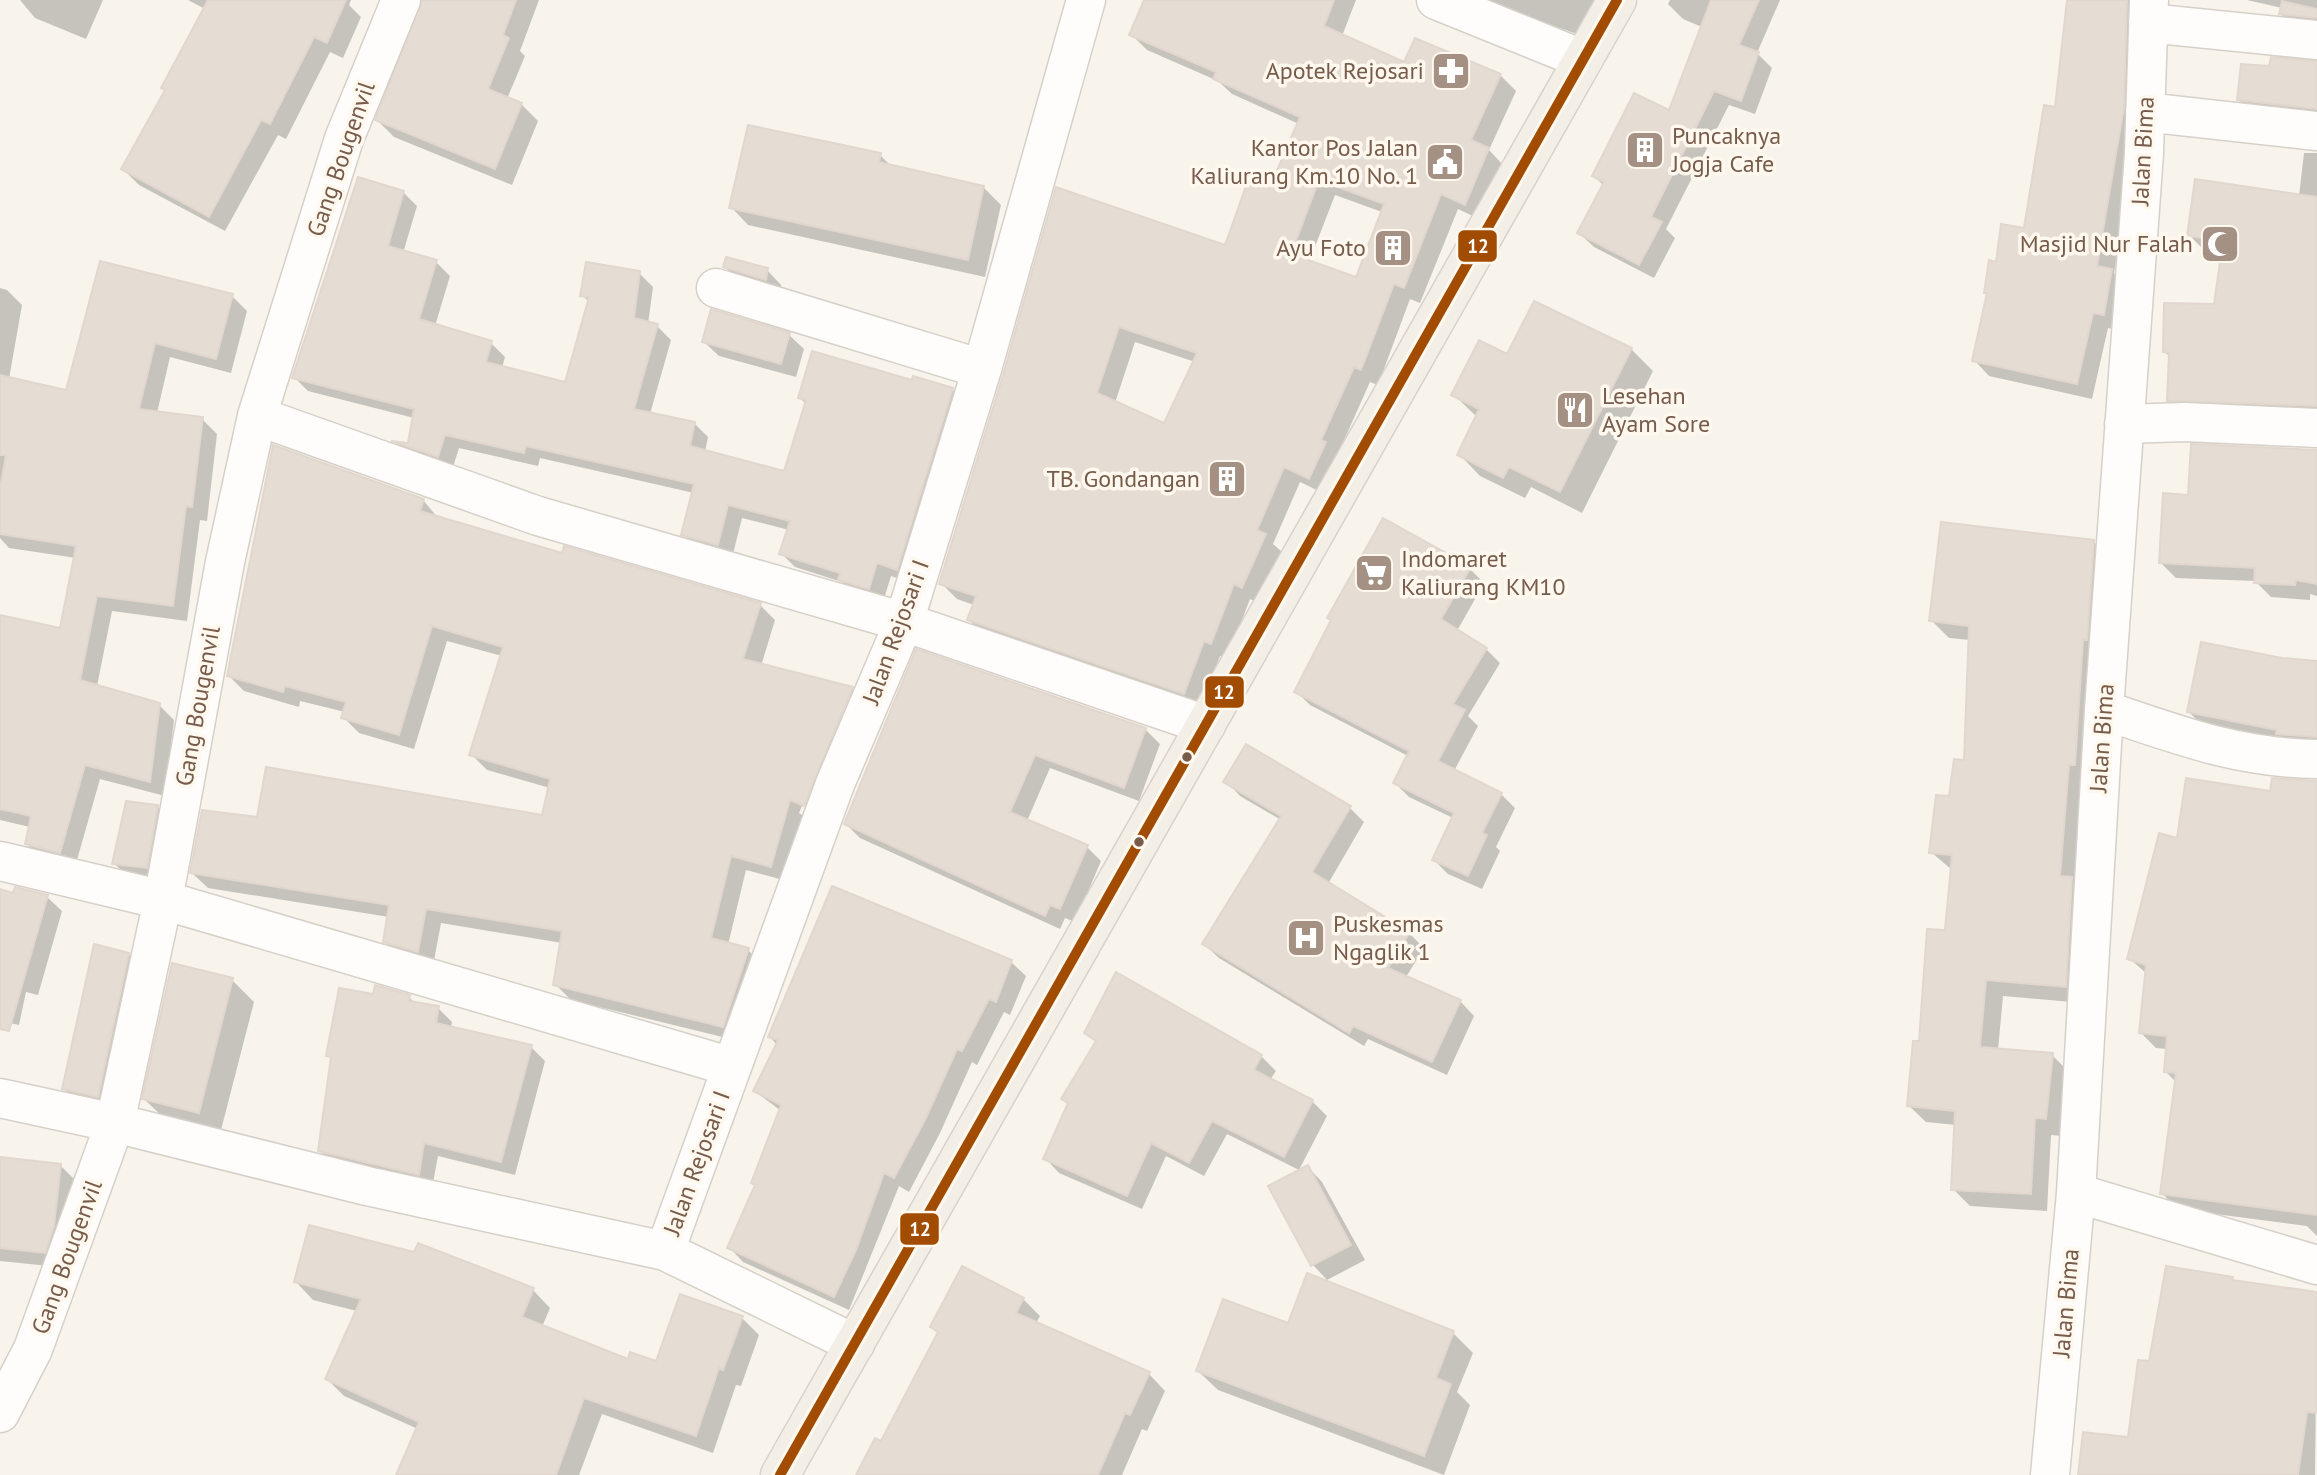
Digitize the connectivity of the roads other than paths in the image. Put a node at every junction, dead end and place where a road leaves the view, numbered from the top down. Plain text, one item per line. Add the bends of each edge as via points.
1 (401, 0) edge
2 (1086, 0) edge
3 (1436, 0) edge
4 (1617, 0) edge
5 (2149, 11) edge
6 (2317, 40) edge
7 (1582, 59) junction
8 (2145, 112) junction
9 (2317, 131) edge
10 (716, 288) dead end
11 (982, 369) junction
12 (257, 416) junction
13 (2124, 424) junction
14 (2317, 428) edge
15 (904, 622) junction
16 (2104, 710) junction
17 (1206, 725) junction
18 (2317, 759) edge
19 (0, 861) edge
20 (163, 900) junction
21 (732, 1067) junction
22 (0, 1098) edge
23 (115, 1123) junction
24 (2076, 1193) junction
25 (665, 1251) junction
26 (2317, 1265) edge
27 (855, 1344) junction
28 (0, 1413) edge
29 (780, 1475) edge
30 (2050, 1475) edge

1 - 12 street, Gang Bougenvil via 344,139
2 - 11 street, Jalan Rejosari I
3 - 7 street
4 - 7 main road
5 - 6 street
5 - 8 street, Jalan Bima
7 - 17 main road
8 - 9 street
8 - 13 street, Jalan Bima
10 - 11 street
11 - 15 street, Jalan Rejosari I
12 - 15 street via 538,516
12 - 20 street, Gang Bougenvil via 225,562
13 - 14 street
13 - 16 street, Jalan Bima
15 - 17 street
15 - 21 street, Jalan Rejosari I via 835,784
16 - 18 street via 2218,749 2270,758
16 - 24 street, Jalan Bima
17 - 27 main road
19 - 20 street
20 - 21 street
20 - 23 street, Gang Bougenvil
21 - 25 street, Jalan Rejosari I
22 - 23 street
23 - 25 street via 367,1186
23 - 28 street, Gang Bougenvil via 33,1349
24 - 26 street
24 - 30 street, Jalan Bima
25 - 27 street
27 - 29 main road

